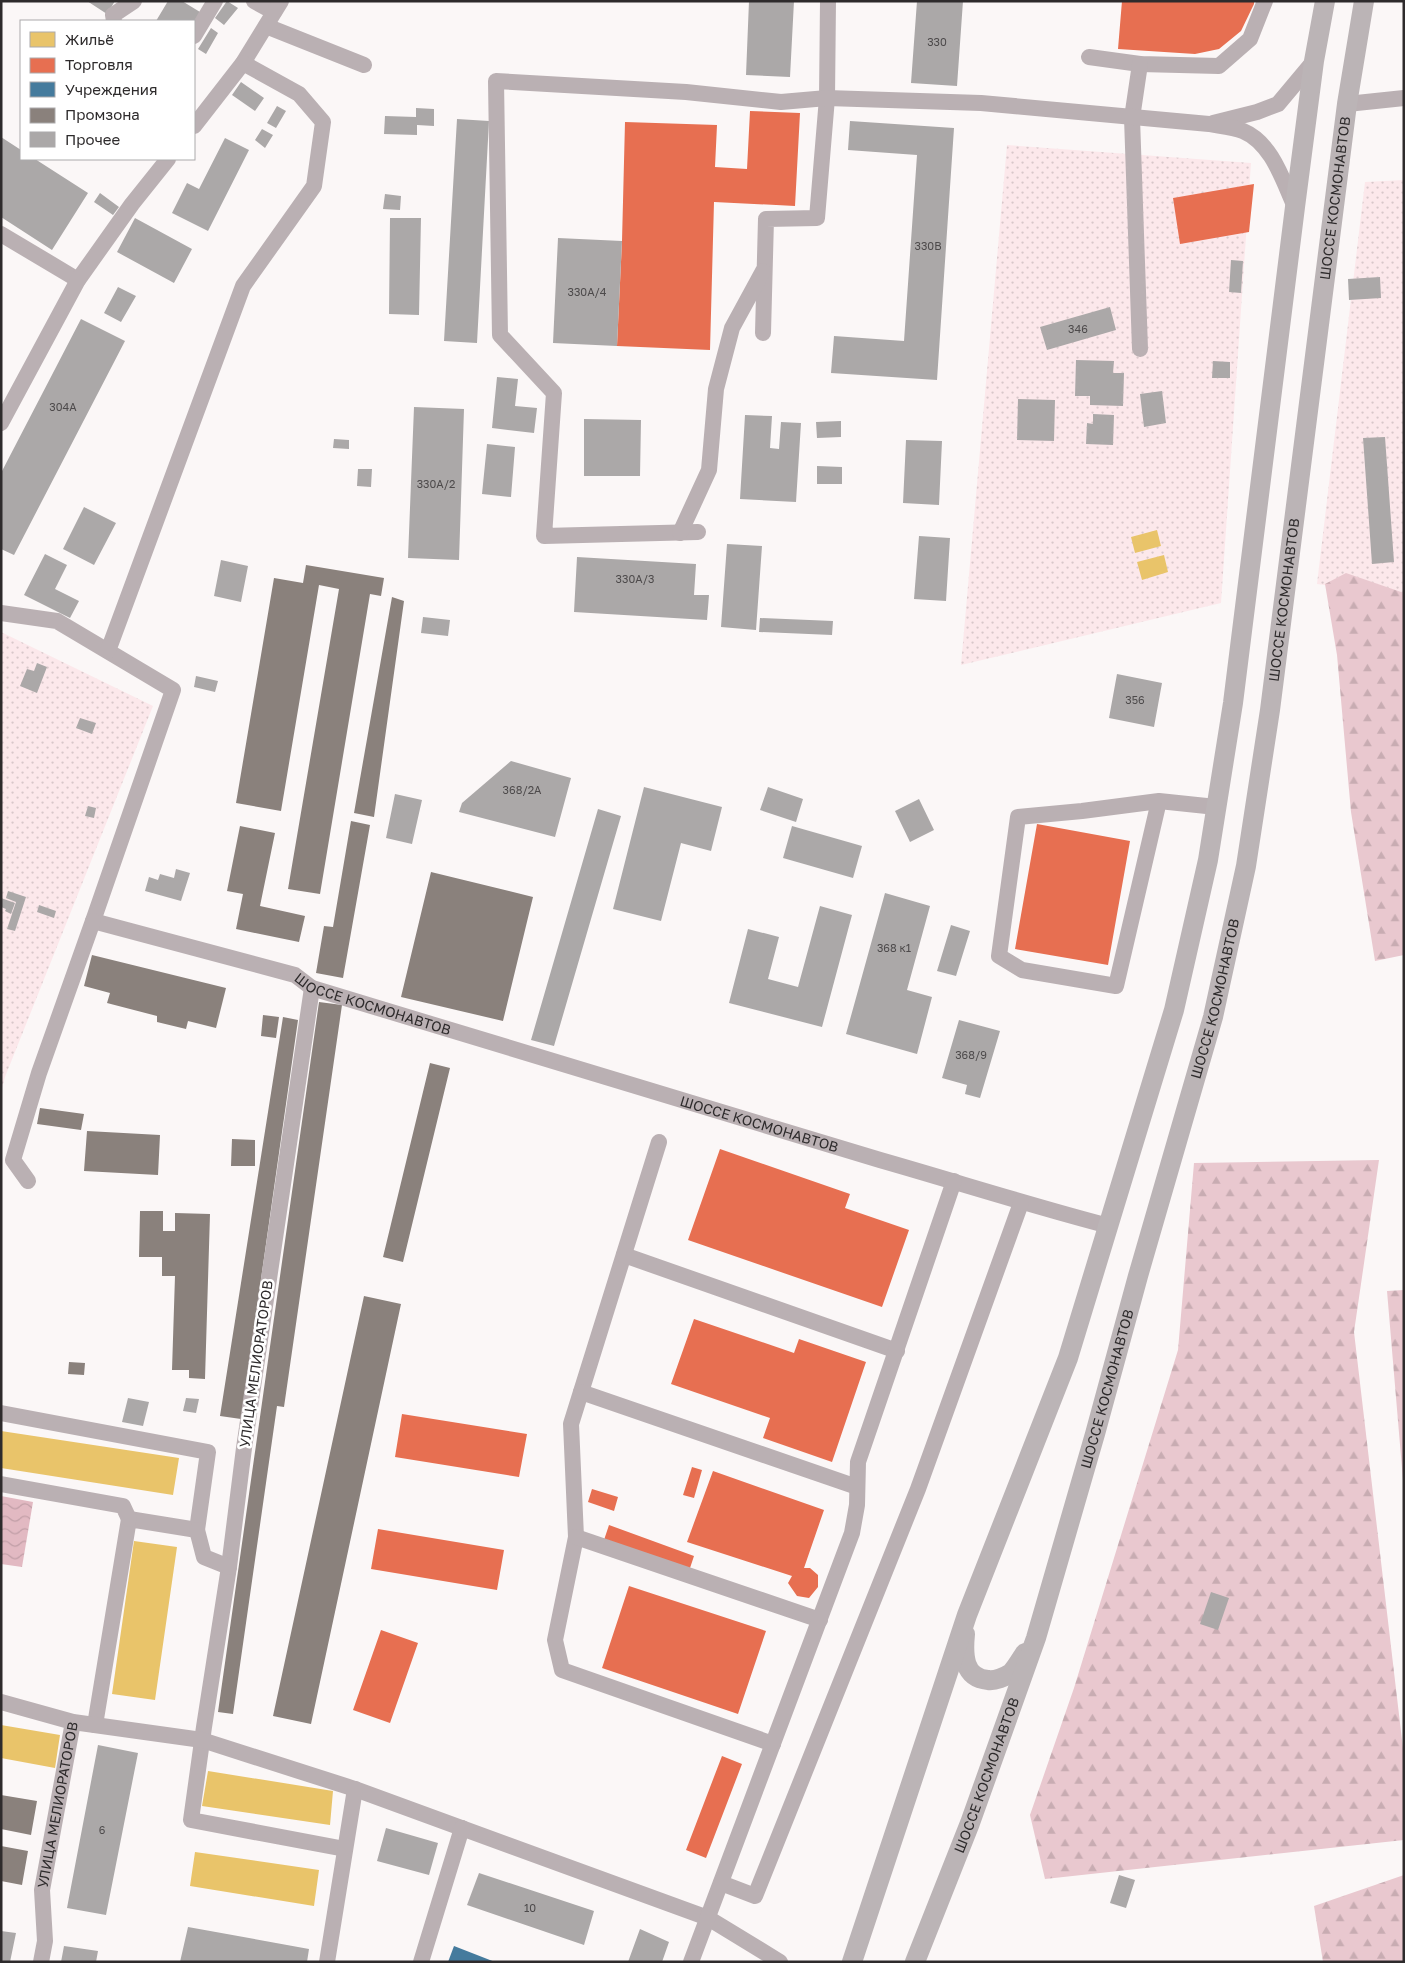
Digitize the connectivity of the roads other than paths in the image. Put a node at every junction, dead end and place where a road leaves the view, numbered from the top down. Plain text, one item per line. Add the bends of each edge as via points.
1 (134, 1) edge
2 (214, 1) edge
3 (254, 1) edge
4 (828, 1) edge
5 (1265, 1) edge
6 (1325, 1) edge
7 (1364, 1) edge
8 (277, 7) edge
9 (114, 20) edge
10 (266, 26) junction
11 (195, 34) edge
12 (1089, 57) dead end
13 (1314, 61) junction
14 (243, 63) junction
15 (1140, 64) junction
16 (364, 65) dead end
17 (827, 98) junction
18 (1404, 98) edge
19 (1347, 104) junction
20 (1132, 118) junction
21 (1209, 124) junction
22 (195, 125) edge
23 (167, 160) edge
24 (1294, 207) junction
25 (1, 234) edge
26 (764, 269) junction
27 (78, 280) junction
28 (763, 333) dead end
29 (1140, 349) dead end
30 (1, 423) edge
31 (698, 532) dead end
32 (680, 533) junction
33 (1, 612) edge
34 (108, 651) junction
35 (1159, 801) junction
36 (1216, 807) junction
37 (93, 921) junction
38 (312, 988) junction
39 (659, 1142) dead end
40 (28, 1181) dead end
41 (954, 1182) junction
42 (1021, 1203) junction
43 (1109, 1226) junction
44 (624, 1255) junction
45 (897, 1351) junction
46 (581, 1392) junction
47 (1, 1413) edge
48 (1, 1484) edge
49 (858, 1487) junction
50 (129, 1519) junction
51 (197, 1530) junction
52 (576, 1537) junction
53 (230, 1567) junction
54 (967, 1614) junction
55 (820, 1620) junction
56 (1036, 1638) junction
57 (1, 1702) edge
58 (74, 1722) junction
59 (95, 1725) junction
60 (202, 1740) junction
61 (773, 1744) junction
62 (355, 1789) junction
63 (462, 1828) junction
64 (345, 1849) junction
65 (721, 1883) junction
66 (708, 1918) junction
67 (41, 1962) edge
68 (327, 1962) edge
69 (421, 1962) edge
70 (691, 1962) edge
71 (780, 1962) edge
72 (852, 1962) edge
73 (915, 1962) edge

1 - 9 street via 113,15
2 - 11 street
3 - 8 street
4 - 17 street
5 - 15 street via 1250,39 1219,66
6 - 13 main road
7 - 19 main road, ШОССЕ КОСМОНАВТОВ
8 - 10 street
10 - 14 street
10 - 16 street
12 - 15 street
13 - 21 street via 1278,104
13 - 24 main road
14 - 22 street
14 - 34 street via 299,94 323,122 314,186 243,286
15 - 20 street
17 - 20 street via 982,103
17 - 26 street via 817,218 766,220
17 - 32 street via 781,102 686,92 496,81 500,335 554,393 544,536
18 - 19 street
19 - 56 main road, ШОССЕ КОСМОНАВТОВ via 1270,710 1246,866 1213,1017
20 - 21 street
20 - 29 street
21 - 24 street via 1244,131 1268,151
23 - 27 street
24 - 36 main road via 1234,703
25 - 27 street
26 - 28 street
26 - 32 street via 732,328 716,390 709,470
27 - 30 street
31 - 32 street
33 - 34 street via 57,621
34 - 37 street via 173,690
35 - 35 street via 1018,817 999,956 1022,970 1116,986
35 - 36 street
36 - 43 main road via 1208,860 1174,1010
37 - 38 street, ШОССЕ КОСМОНАВТОВ via 295,975
37 - 40 street via 39,1074 13,1160
38 - 41 street, ШОССЕ КОСМОНАВТОВ
38 - 53 street, УЛИЦА МЕЛИОРАТОРОВ via 245,1438
39 - 44 street
41 - 42 street, ШОССЕ КОСМОНАВТОВ
41 - 45 street
42 - 43 street, ШОССЕ КОСМОНАВТОВ
42 - 65 street via 918,1489 755,1896
43 - 54 main road via 1068,1358
44 - 45 street
44 - 46 street
45 - 49 street via 858,1462
46 - 49 street
46 - 52 street via 571,1424
47 - 51 street via 208,1452
48 - 50 street via 123,1506
49 - 55 street via 852,1533
50 - 51 street
50 - 59 street
51 - 53 street via 204,1557
52 - 55 street
52 - 61 street via 555,1640 562,1670
53 - 60 street, УЛИЦА МЕЛИОРАТОРОВ
54 - 56 main road via 963,1652 969,1671 979,1680 994,1681 1011,1673
54 - 72 main road
55 - 61 street
56 - 73 main road, ШОССЕ КОСМОНАВТОВ via 976,1806
57 - 58 street, УЛИЦА МЕЛИОРАТОРОВ
58 - 59 street
58 - 67 street, УЛИЦА МЕЛИОРАТОРОВ via 42,1890 45,1941
59 - 60 street
60 - 62 street
60 - 64 street, УЛИЦА МЕЛИОРАТОРОВ via 191,1820
61 - 65 street
62 - 63 street
62 - 64 street
63 - 66 street
63 - 69 street
64 - 68 street
65 - 66 street
66 - 70 street
66 - 71 street

